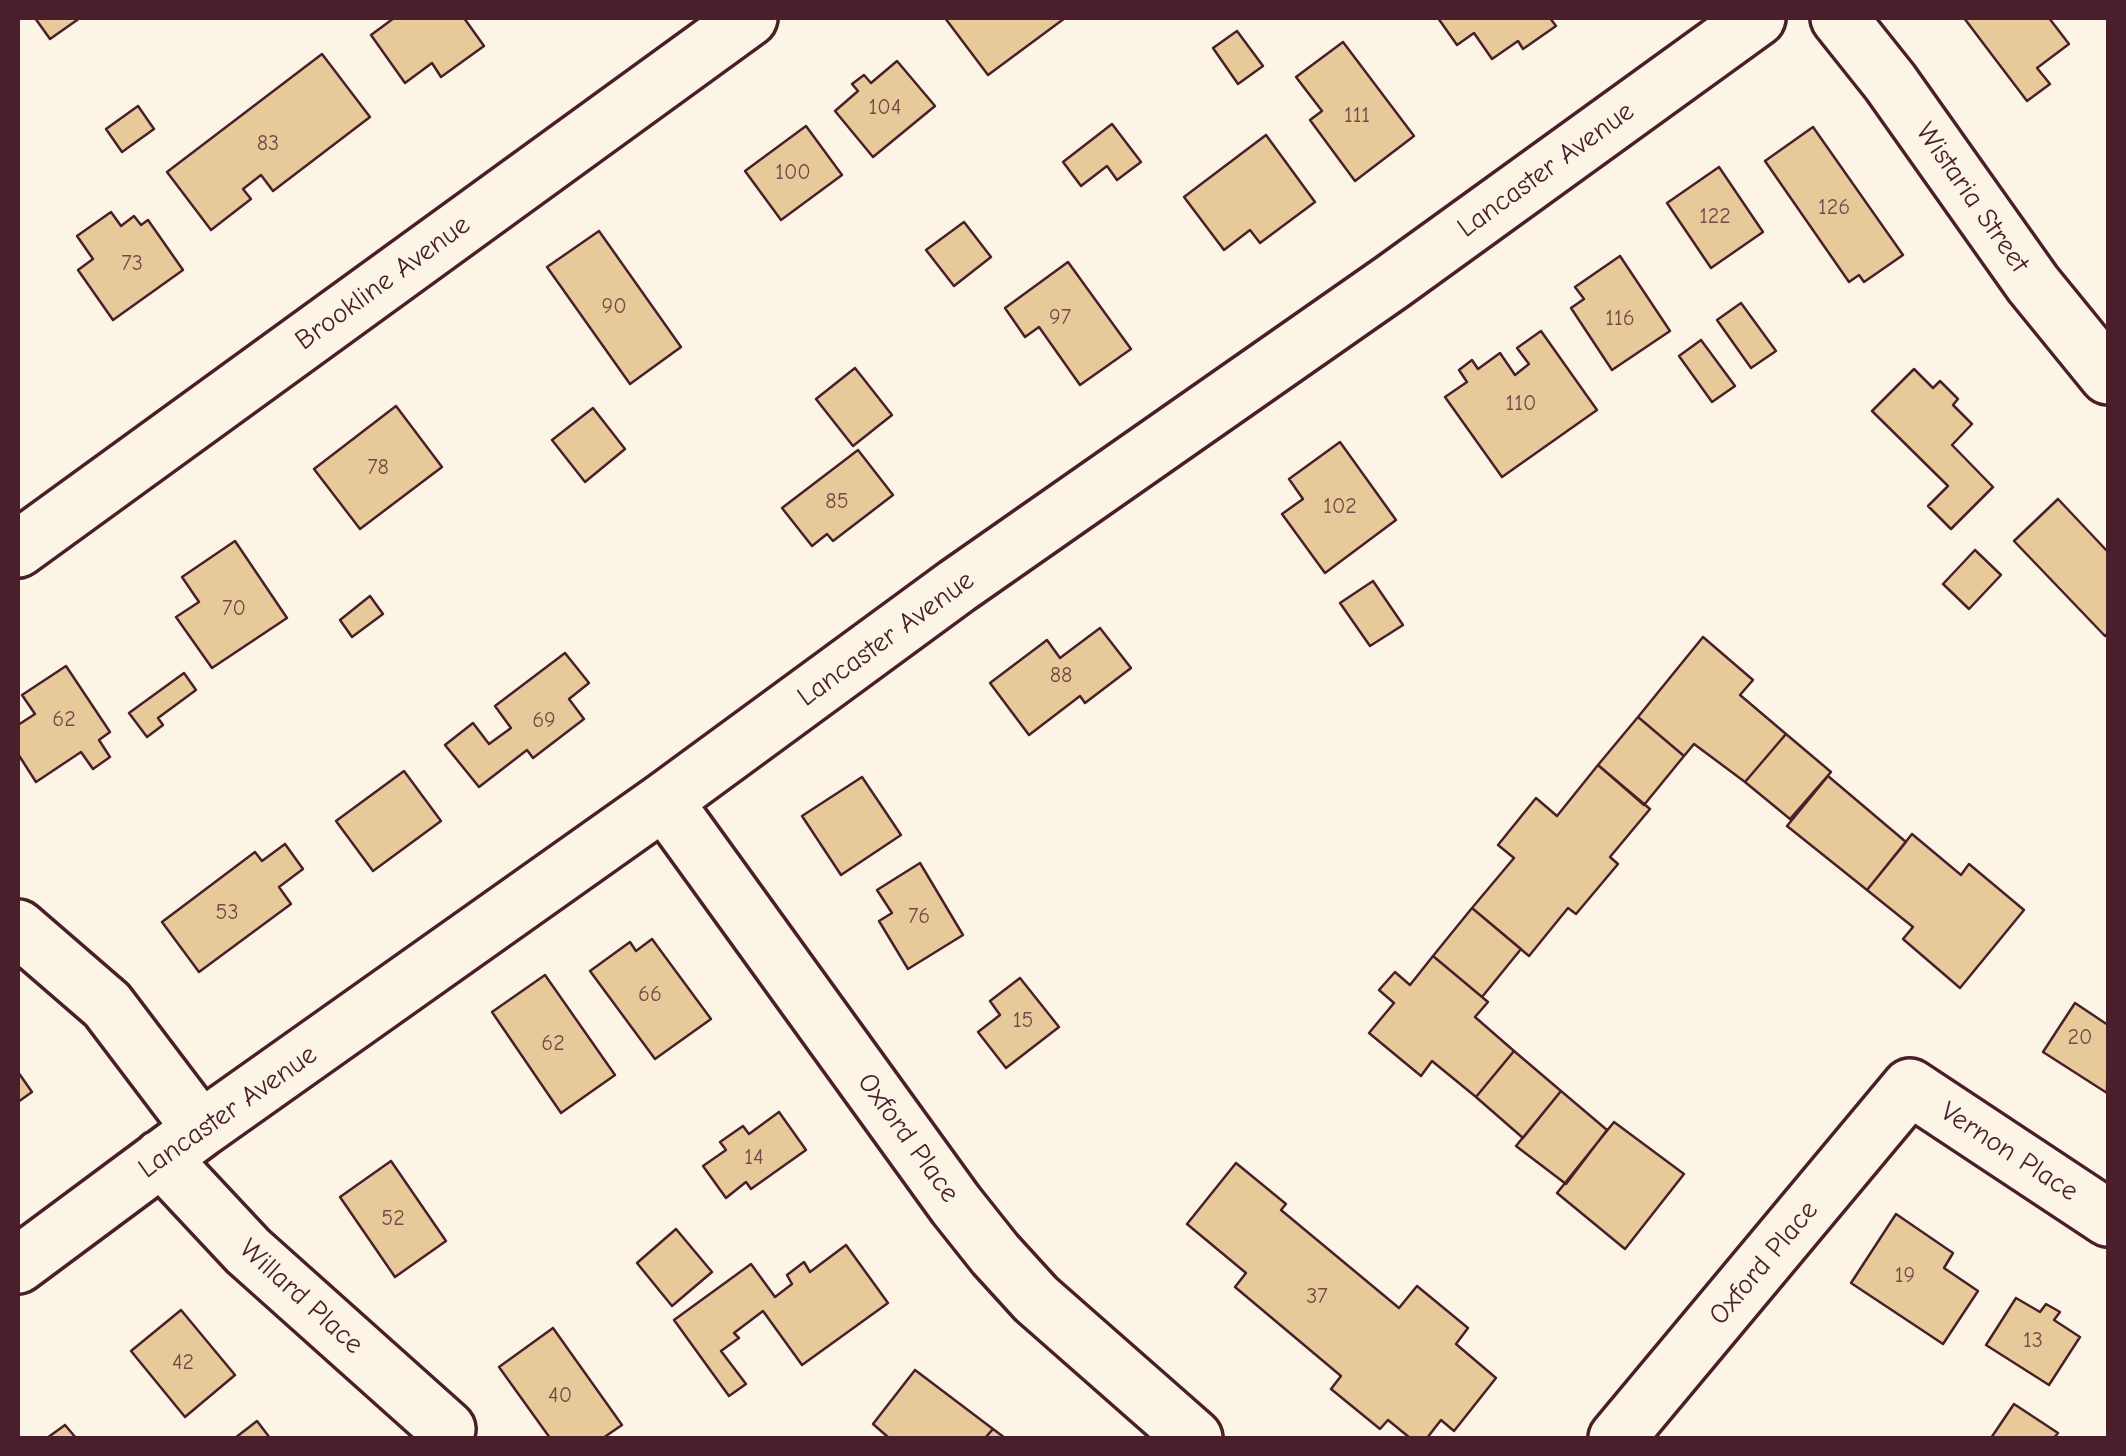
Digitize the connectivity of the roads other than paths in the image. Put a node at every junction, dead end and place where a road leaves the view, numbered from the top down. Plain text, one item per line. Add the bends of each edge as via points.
1 (749, 18) edge
2 (1756, 18) edge
3 (1840, 18) edge
4 (2108, 376) edge
5 (18, 549) edge
6 (664, 801) junction
7 (18, 928) edge
8 (1910, 1087) joint
9 (181, 1144) junction
10 (2108, 1218) edge
11 (18, 1265) edge
12 (447, 1430) dead end
13 (1194, 1438) edge
14 (1617, 1438) edge

1 - 5 street, Brookline Avenue
2 - 6 street, Lancaster Avenue
3 - 4 street, Wistaria Street
6 - 9 street, Lancaster Avenue
6 - 13 street, Oxford Place via 995,1254 1036,1300
7 - 9 street, Willard Place via 107,1005
8 - 10 street, Vernon Place
8 - 14 street, Oxford Place
9 - 11 street, Lancaster Avenue
9 - 12 street, Willard Place via 248,1251

